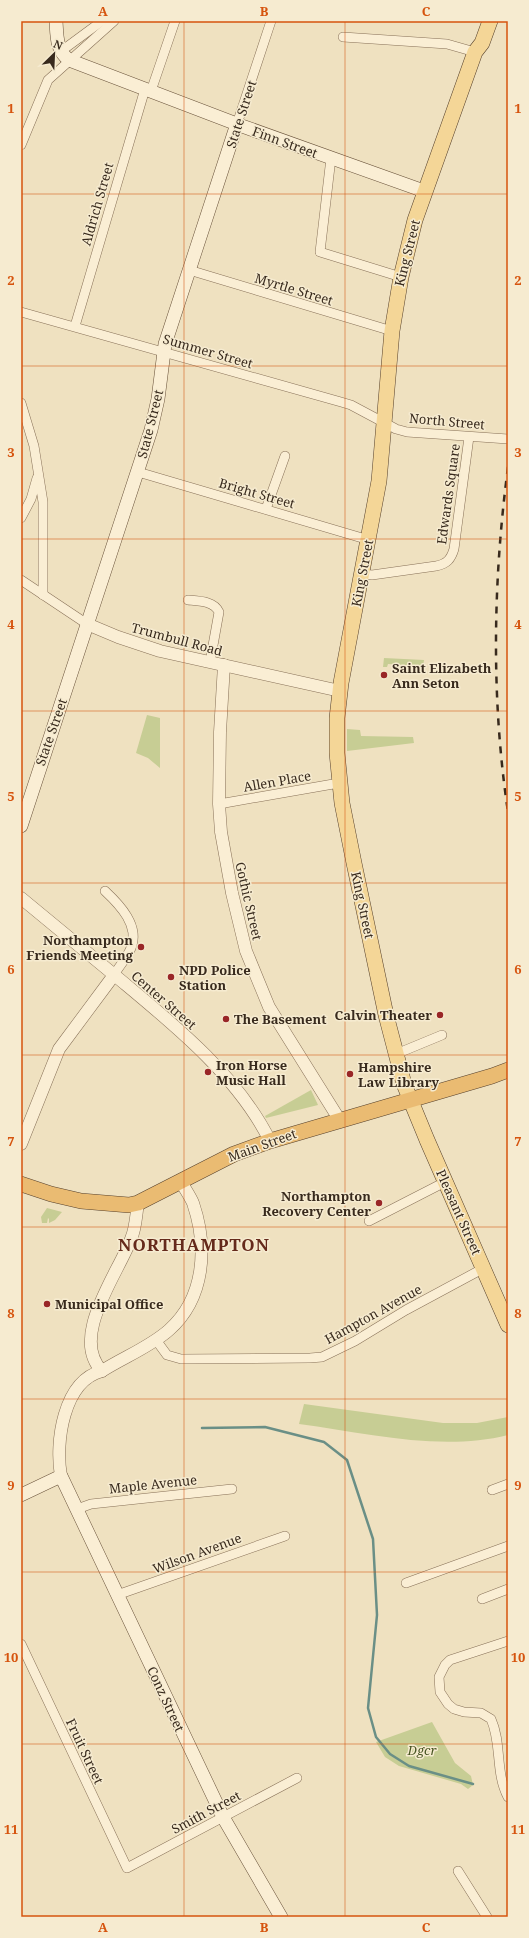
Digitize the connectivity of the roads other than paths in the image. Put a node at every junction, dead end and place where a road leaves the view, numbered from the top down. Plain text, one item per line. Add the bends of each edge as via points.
1 (56, 21) edge
2 (102, 21) edge
3 (114, 21) edge
4 (175, 21) edge
5 (271, 21) edge
6 (481, 21) edge
7 (490, 21) edge
8 (343, 37) dead end
9 (60, 52) junction
10 (475, 52) junction
11 (148, 90) junction
12 (237, 124) junction
13 (21, 145) edge
14 (331, 158) junction
15 (424, 191) junction
16 (189, 270) junction
17 (401, 277) junction
18 (21, 312) edge
19 (75, 326) junction
20 (392, 331) junction
21 (164, 352) junction
22 (21, 403) edge
23 (385, 424) junction
24 (468, 437) junction
25 (508, 439) edge
26 (286, 456) dead end
27 (37, 470) junction
28 (138, 472) junction
29 (266, 509) junction
30 (21, 518) edge
31 (369, 540) junction
32 (363, 574) junction
33 (21, 580) edge
34 (43, 595) junction
35 (188, 600) dead end
36 (87, 624) junction
37 (210, 662) junction
38 (224, 665) junction
39 (340, 691) junction
40 (340, 783) junction
41 (219, 804) junction
42 (21, 826) edge
43 (105, 891) dead end
44 (21, 898) edge
45 (114, 975) junction
46 (442, 1035) dead end
47 (396, 1054) junction
48 (508, 1070) edge
49 (410, 1100) junction
50 (339, 1120) junction
51 (270, 1141) junction
52 (21, 1144) edge
53 (181, 1182) junction
54 (445, 1182) junction
55 (21, 1184) edge
56 (138, 1203) junction
57 (369, 1221) dead end
58 (484, 1268) junction
59 (508, 1325) edge
60 (156, 1340) junction
61 (102, 1371) junction
62 (62, 1476) junction
63 (508, 1484) edge
64 (232, 1489) dead end
65 (492, 1490) dead end
66 (21, 1495) edge
67 (77, 1509) junction
68 (285, 1536) dead end
69 (508, 1546) edge
70 (406, 1583) dead end
71 (508, 1589) edge
72 (117, 1595) junction
73 (482, 1599) dead end
74 (508, 1642) edge
75 (21, 1644) edge
76 (297, 1778) dead end
77 (508, 1797) edge
78 (222, 1817) junction
79 (127, 1868) joint
80 (458, 1871) dead end
81 (281, 1917) edge
82 (487, 1917) edge

1 - 9 main road
2 - 9 street
3 - 13 street via 48,80
4 - 11 street, Aldrich Street
5 - 12 street, State Street
6 - 10 main road, King Street via 474,40
7 - 10 main road, King Street via 482,43
8 - 10 street via 447,44
9 - 11 main road, Finn Street via 69,60
10 - 15 main road, King Street
11 - 12 main road, Finn Street
11 - 19 street, Aldrich Street
12 - 14 main road, Finn Street
12 - 16 main road, State Street
14 - 15 main road, Finn Street
14 - 17 street via 320,252
15 - 17 main road, King Street
16 - 20 street, Myrtle Street
16 - 21 main road, State Street
17 - 20 main road, King Street
18 - 19 street, Summer Street
19 - 21 street, Summer Street
20 - 23 main road, King Street
21 - 23 street, Summer Street via 351,405
21 - 28 main road, State Street via 155,415
22 - 27 street via 34,446
23 - 24 street, North Street via 414,433
23 - 31 main road, King Street
24 - 25 street, North Street
24 - 32 street, Edwards Square via 454,549 450,559 441,565 372,575
26 - 29 street
27 - 30 street via 34,492
27 - 34 street via 43,502
28 - 29 street, Bright Street
28 - 36 main road, State Street
29 - 31 street, Bright Street
31 - 32 main road, King Street
32 - 39 main road, King Street
33 - 34 street, Trumbull Road
34 - 36 street, Trumbull Road
35 - 37 street via 211,604 219,612
36 - 37 street, Trumbull Road via 146,647
36 - 42 main road, State Street
37 - 38 street, Trumbull Road
38 - 39 street, Trumbull Road
38 - 41 street, Gothic Street
39 - 40 main road, King Street via 337,741
40 - 41 street, Allen Place
40 - 47 main road, King Street
41 - 50 street, Gothic Street via 221,839 248,958 269,1007
43 - 45 street via 127,916 134,939 131,949
44 - 45 street, Center Street
45 - 51 street, Center Street via 156,1009 219,1069 260,1122
45 - 52 street via 59,1049
46 - 47 street
47 - 49 main road, King Street
48 - 49 highway, Main Street
49 - 50 highway, Main Street
49 - 54 main road, Pleasant Street
50 - 51 highway, Main Street
51 - 53 highway, Main Street via 234,1154
53 - 56 highway, Main Street
53 - 60 street via 193,1203 199,1230 202,1249 200,1276 193,1300 185,1312
54 - 57 street
54 - 58 main road, Pleasant Street
55 - 56 highway, Main Street via 82,1201 115,1205
56 - 61 street via 131,1240 102,1300 90,1332 91,1351 96,1365
58 - 59 main road, Pleasant Street
58 - 60 street, Hampton Avenue via 355,1341 318,1357 181,1359 167,1355
60 - 61 street
61 - 62 street via 92,1373 76,1390 66,1408 59,1442
62 - 66 main road
62 - 67 main road, Conz Street
63 - 65 street
64 - 67 street, Maple Avenue via 91,1504
67 - 72 main road, Conz Street
68 - 72 street, Wilson Avenue
69 - 70 street
71 - 73 street
72 - 78 main road, Conz Street
74 - 77 street via 450,1660 441,1671 439,1684 443,1698 454,1709 481,1713 491,1719 497,1741 502,1783
75 - 79 street, Fruit Street
76 - 78 street, Smith Street
78 - 79 street, Smith Street
78 - 81 main road, Conz Street
80 - 82 street

